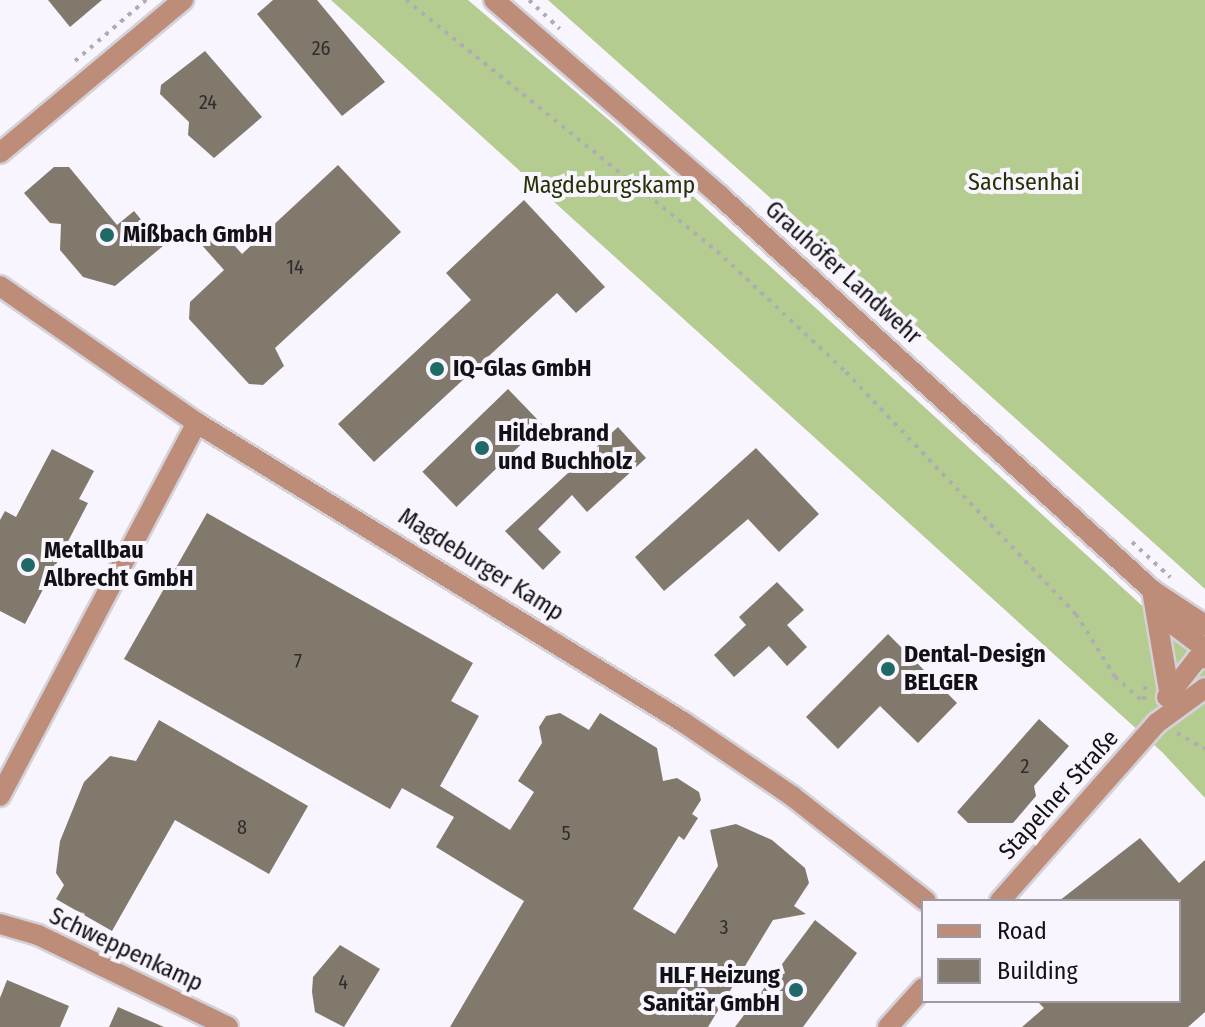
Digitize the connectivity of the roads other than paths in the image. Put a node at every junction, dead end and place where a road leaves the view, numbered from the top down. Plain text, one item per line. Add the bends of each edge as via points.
1 (183, 0) edge
2 (494, 0) edge
3 (0, 153) edge
4 (0, 286) edge
5 (197, 423) junction
6 (1152, 590) junction
7 (1205, 625) edge
8 (1205, 648) edge
9 (1205, 658) edge
10 (1205, 688) edge
11 (1169, 691) junction
12 (1157, 723) junction
13 (0, 796) edge
14 (923, 899) edge
15 (1002, 899) edge
16 (0, 924) edge
17 (921, 990) edge
18 (228, 1027) edge
19 (888, 1027) edge

1 - 3 street
2 - 6 street, Grauhöfer Landwehr via 719,195
4 - 5 street, Magdeburger Kamp
5 - 13 street
5 - 14 street, Magdeburger Kamp via 683,722 792,796
6 - 7 street, Grauhöfer Landwehr
6 - 8 street, Grauhöfer Landwehr via 1174,625
6 - 11 street
9 - 11 street, Stapelner Straße via 1197,659
10 - 12 street, Stapelner Straße
11 - 12 street, Stapelner Straße
12 - 15 street, Stapelner Straße
16 - 18 street, Schweppenkamp via 38,935
17 - 19 street

